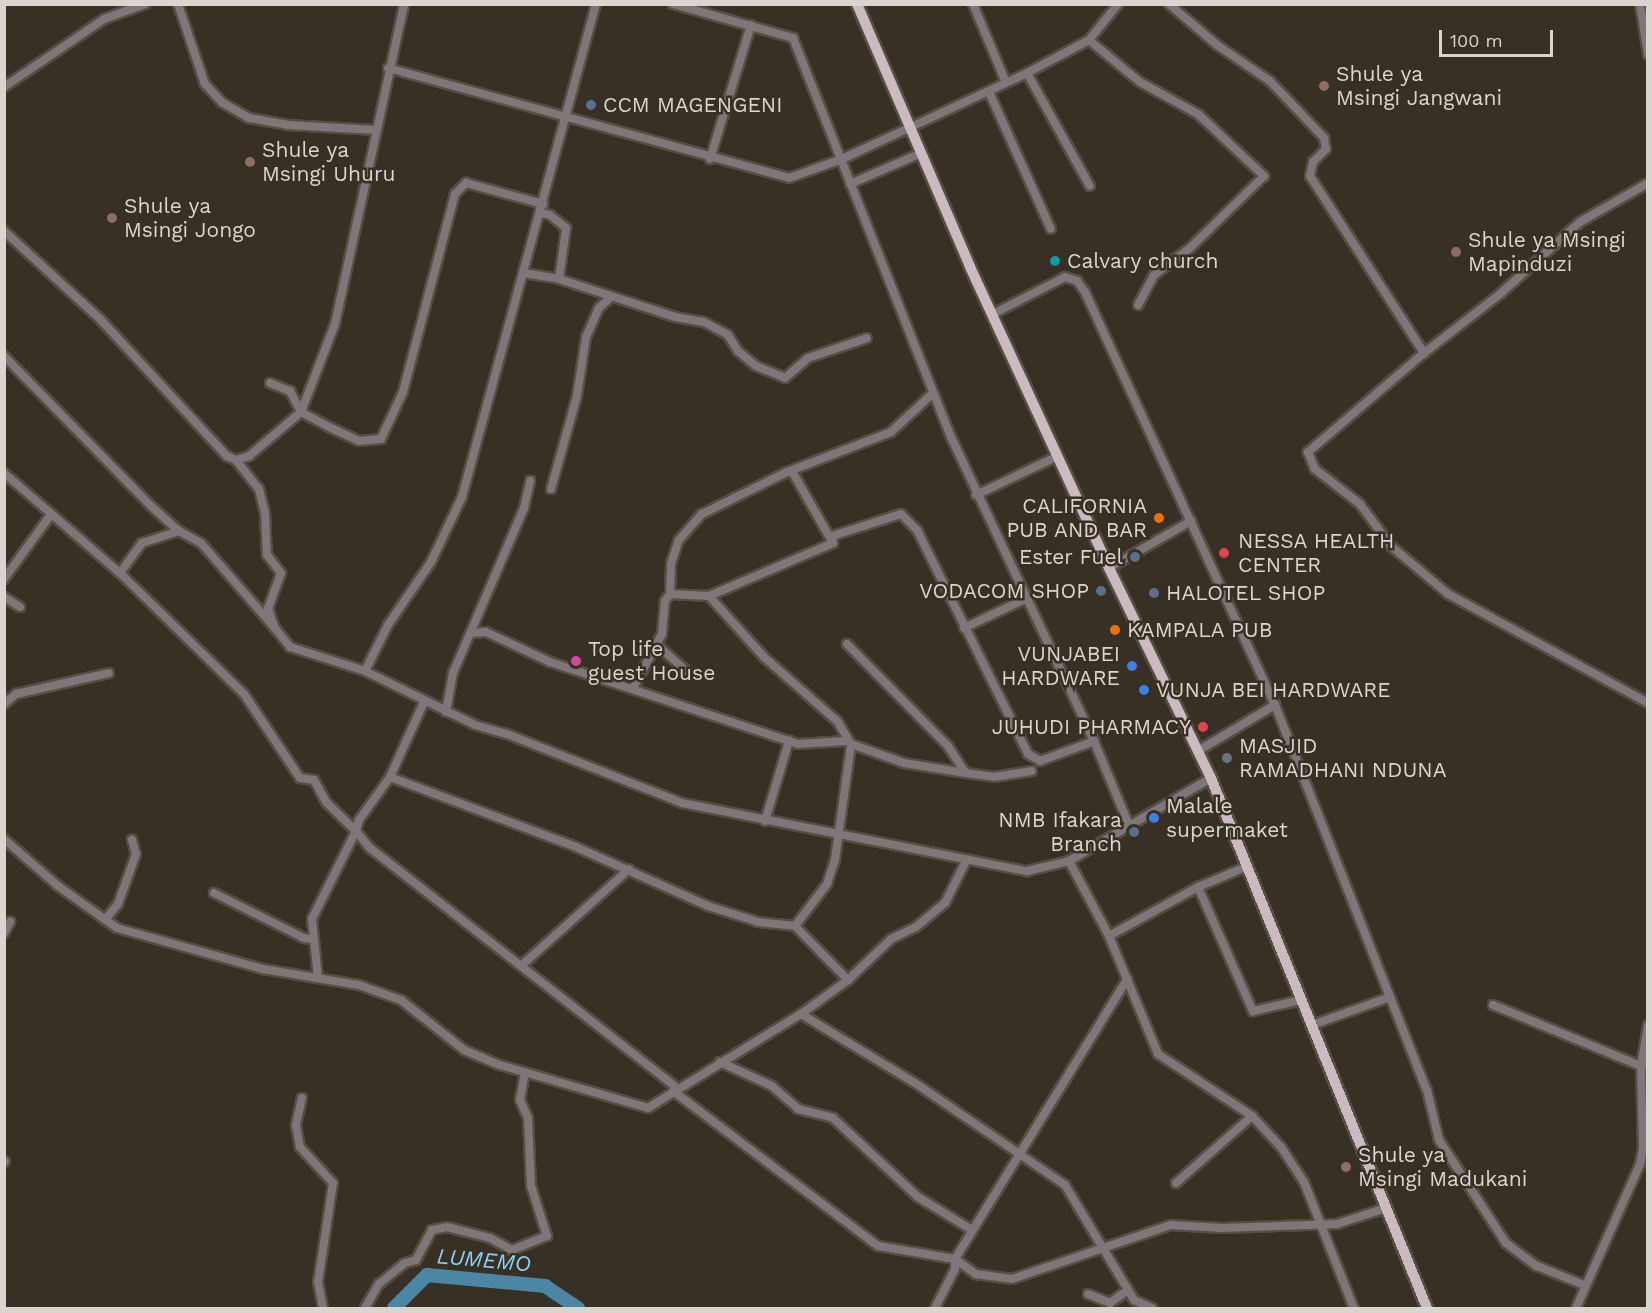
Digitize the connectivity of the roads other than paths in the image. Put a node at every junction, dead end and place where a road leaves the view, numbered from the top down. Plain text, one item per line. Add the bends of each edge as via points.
1 (145, 4) edge
2 (178, 4) edge
3 (404, 4) edge
4 (596, 4) edge
5 (674, 4) edge
6 (857, 4) edge
7 (973, 4) edge
8 (1118, 4) edge
9 (1169, 4) edge
10 (1640, 4) edge
11 (752, 25) junction
12 (1089, 40) junction
13 (1647, 54) edge
14 (388, 68) junction
15 (1027, 74) junction
16 (1005, 80) junction
17 (4, 87) edge
18 (989, 92) junction
19 (565, 118) junction
20 (908, 125) junction
21 (375, 130) junction
22 (919, 154) junction
23 (710, 159) junction
24 (842, 159) junction
25 (1647, 183) edge
26 (850, 184) junction
27 (1090, 186) dead end
28 (542, 208) junction
29 (1051, 229) dead end
30 (4, 231) edge
31 (524, 273) junction
32 (559, 279) junction
33 (611, 297) junction
34 (1138, 305) dead end
35 (993, 314) junction
36 (867, 338) dead end
37 (1424, 353) junction
38 (4, 356) edge
39 (270, 384) dead end
40 (933, 393) junction
41 (301, 412) junction
42 (1058, 456) junction
43 (236, 460) junction
44 (792, 471) junction
45 (4, 473) edge
46 (530, 481) dead end
47 (551, 489) dead end
48 (976, 495) junction
49 (50, 516) junction
50 (1191, 521) junction
51 (179, 531) junction
52 (833, 543) junction
53 (1109, 568) junction
54 (120, 573) junction
55 (4, 579) edge
56 (670, 594) junction
57 (709, 596) junction
58 (4, 597) edge
59 (1025, 598) junction
60 (20, 607) dead end
61 (274, 627) junction
62 (964, 627) junction
63 (472, 633) junction
64 (656, 644) junction
65 (847, 644) dead end
66 (365, 671) junction
67 (109, 673) dead end
68 (693, 676) dead end
69 (633, 688) junction
70 (424, 702) junction
71 (4, 704) edge
72 (1647, 704) edge
73 (1275, 705) junction
74 (446, 712) junction
75 (789, 741) junction
76 (1094, 741) junction
77 (849, 743) junction
78 (1198, 752) junction
79 (964, 771) junction
80 (1032, 771) dead end
81 (390, 777) junction
82 (1211, 777) junction
83 (765, 821) junction
84 (1129, 825) junction
85 (356, 831) junction
86 (839, 836) junction
87 (4, 839) edge
88 (132, 840) dead end
89 (966, 859) junction
90 (1069, 861) junction
91 (1248, 866) junction
92 (629, 869) junction
93 (1198, 887) junction
94 (214, 893) dead end
95 (105, 920) junction
96 (10, 922) dead end
97 (795, 926) junction
98 (4, 933) edge
99 (1109, 936) junction
100 (313, 939) junction
101 (521, 966) junction
102 (318, 978) junction
103 (1127, 979) junction
104 (848, 980) junction
105 (1389, 997) junction
106 (1301, 1000) junction
107 (1493, 1005) dead end
108 (801, 1014) junction
109 (1312, 1025) junction
110 (1647, 1026) edge
111 (720, 1062) junction
112 (1644, 1065) edge
113 (525, 1072) junction
114 (675, 1089) junction
115 (302, 1098) dead end
116 (1252, 1116) junction
117 (1018, 1154) junction
118 (1176, 1183) dead end
119 (1386, 1208) junction
120 (1321, 1222) junction
121 (972, 1230) junction
122 (1103, 1245) junction
123 (954, 1259) junction
124 (1584, 1285) junction
125 (1128, 1290) junction
126 (1088, 1294) dead end
127 (323, 1308) edge
128 (365, 1308) edge
129 (935, 1308) edge
130 (1152, 1308) edge
131 (1354, 1308) edge
132 (1427, 1308) edge
133 (1576, 1308) edge

1 - 17 street via 104,20
2 - 21 street via 205,84 223,103 249,118 287,126
3 - 14 street
4 - 19 street
5 - 11 street
6 - 20 main road
7 - 16 street
8 - 12 street
9 - 37 street via 1217,45 1270,81 1324,138 1326,149 1313,162 1310,176
10 - 13 street
11 - 23 street
11 - 24 street via 793,38
12 - 15 street
12 - 34 street via 1140,82 1198,114 1264,176 1190,248 1154,275
14 - 19 street
14 - 21 street
15 - 16 street
15 - 27 street
16 - 18 street
18 - 20 street
18 - 29 street
19 - 23 street
19 - 28 street
20 - 22 main road
20 - 24 street
21 - 41 street via 365,196 335,324
22 - 26 street
22 - 35 main road
23 - 24 street via 789,178
24 - 26 street
25 - 37 street via 1580,222 1500,294
26 - 40 street
28 - 31 street
28 - 32 street via 566,228
28 - 41 street via 466,183 455,194 403,392 381,439 358,441
30 - 43 street via 99,319 221,450
31 - 32 street
31 - 66 street via 462,497 431,562 388,625
32 - 33 street
33 - 36 street via 704,322 728,335 738,351 756,366 785,378 808,358
33 - 47 street via 599,308 586,337 577,396
35 - 42 main road
35 - 50 street via 1065,277 1077,281
37 - 72 street via 1314,444 1308,452 1315,469 1360,504 1390,546 1448,594
38 - 51 street
39 - 41 street via 290,391
40 - 44 street via 891,432
40 - 48 street
41 - 43 street via 249,456
42 - 48 street
42 - 53 main road
43 - 61 street via 260,489 267,555 281,573 268,608
44 - 52 street
44 - 56 street via 702,514 679,540 671,564
45 - 49 street
46 - 63 street via 524,508
48 - 59 street
49 - 54 street
49 - 55 street
50 - 53 street
50 - 73 street
51 - 54 street via 142,543
51 - 61 street via 201,543
52 - 57 street
52 - 62 street via 832,536 901,514 917,530
53 - 78 main road
54 - 85 street via 244,694 300,778 314,780 327,803
56 - 57 street
56 - 64 street via 665,601 662,634
57 - 77 street via 765,658 837,721
58 - 60 street
59 - 62 street
59 - 76 street
61 - 66 street via 290,647
62 - 76 street via 1028,754 1040,761
63 - 69 street via 486,632 550,662
63 - 74 street via 453,673
64 - 68 street
64 - 69 street
65 - 79 street via 948,746
66 - 70 street
67 - 71 street via 16,694
69 - 75 street
70 - 74 street
70 - 81 street
73 - 78 street
73 - 105 street
74 - 83 street via 682,803
75 - 77 street
75 - 83 street
76 - 84 street
77 - 79 street via 904,763
77 - 86 street
78 - 82 main road
79 - 80 street via 994,777
81 - 85 street via 359,820
81 - 92 street
82 - 84 street
82 - 91 main road
83 - 86 street
84 - 90 street
85 - 100 street via 312,919
85 - 101 street via 370,849
86 - 89 street
86 - 97 street via 827,884
87 - 95 street
88 - 95 street via 136,854 118,904
89 - 90 street via 1027,871
89 - 104 street via 945,903 916,927 891,939
90 - 99 street
91 - 93 street
91 - 106 main road
92 - 97 street via 708,906 758,922
92 - 101 street
93 - 99 street
93 - 106 street via 1252,1011
94 - 100 street
95 - 102 street via 117,928 179,948
96 - 98 street
97 - 104 street
99 - 103 street
100 - 102 street
101 - 114 street
102 - 113 street via 401,1000 464,1050
103 - 116 street via 1158,1054
103 - 117 street
104 - 108 street
105 - 109 street
105 - 124 street via 1426,1090 1440,1140 1482,1211 1506,1243 1537,1266
106 - 109 main road
107 - 112 street
108 - 111 street
108 - 117 street via 915,1083
109 - 119 main road
110 - 112 street
111 - 114 street
111 - 121 street via 772,1086 798,1109 833,1118 918,1197
112 - 124 street via 1640,1164
113 - 114 street via 648,1108
113 - 128 street via 520,1100 528,1118 531,1186 547,1236 512,1250 490,1238 447,1227 432,1230 416,1260 405,1263 379,1284
114 - 123 street via 878,1246
115 - 127 street via 296,1125 300,1147 333,1184 318,1282
116 - 118 street
116 - 120 street via 1281,1147 1304,1182
117 - 121 street
117 - 122 street via 1065,1185
119 - 120 street via 1337,1224
119 - 132 main road
120 - 122 street via 1222,1228 1171,1225
120 - 131 street
121 - 123 street
122 - 123 street via 1012,1279 976,1274
122 - 125 street
123 - 129 street via 955,1269
124 - 133 street
125 - 126 street via 1110,1304
125 - 130 street via 1134,1300

